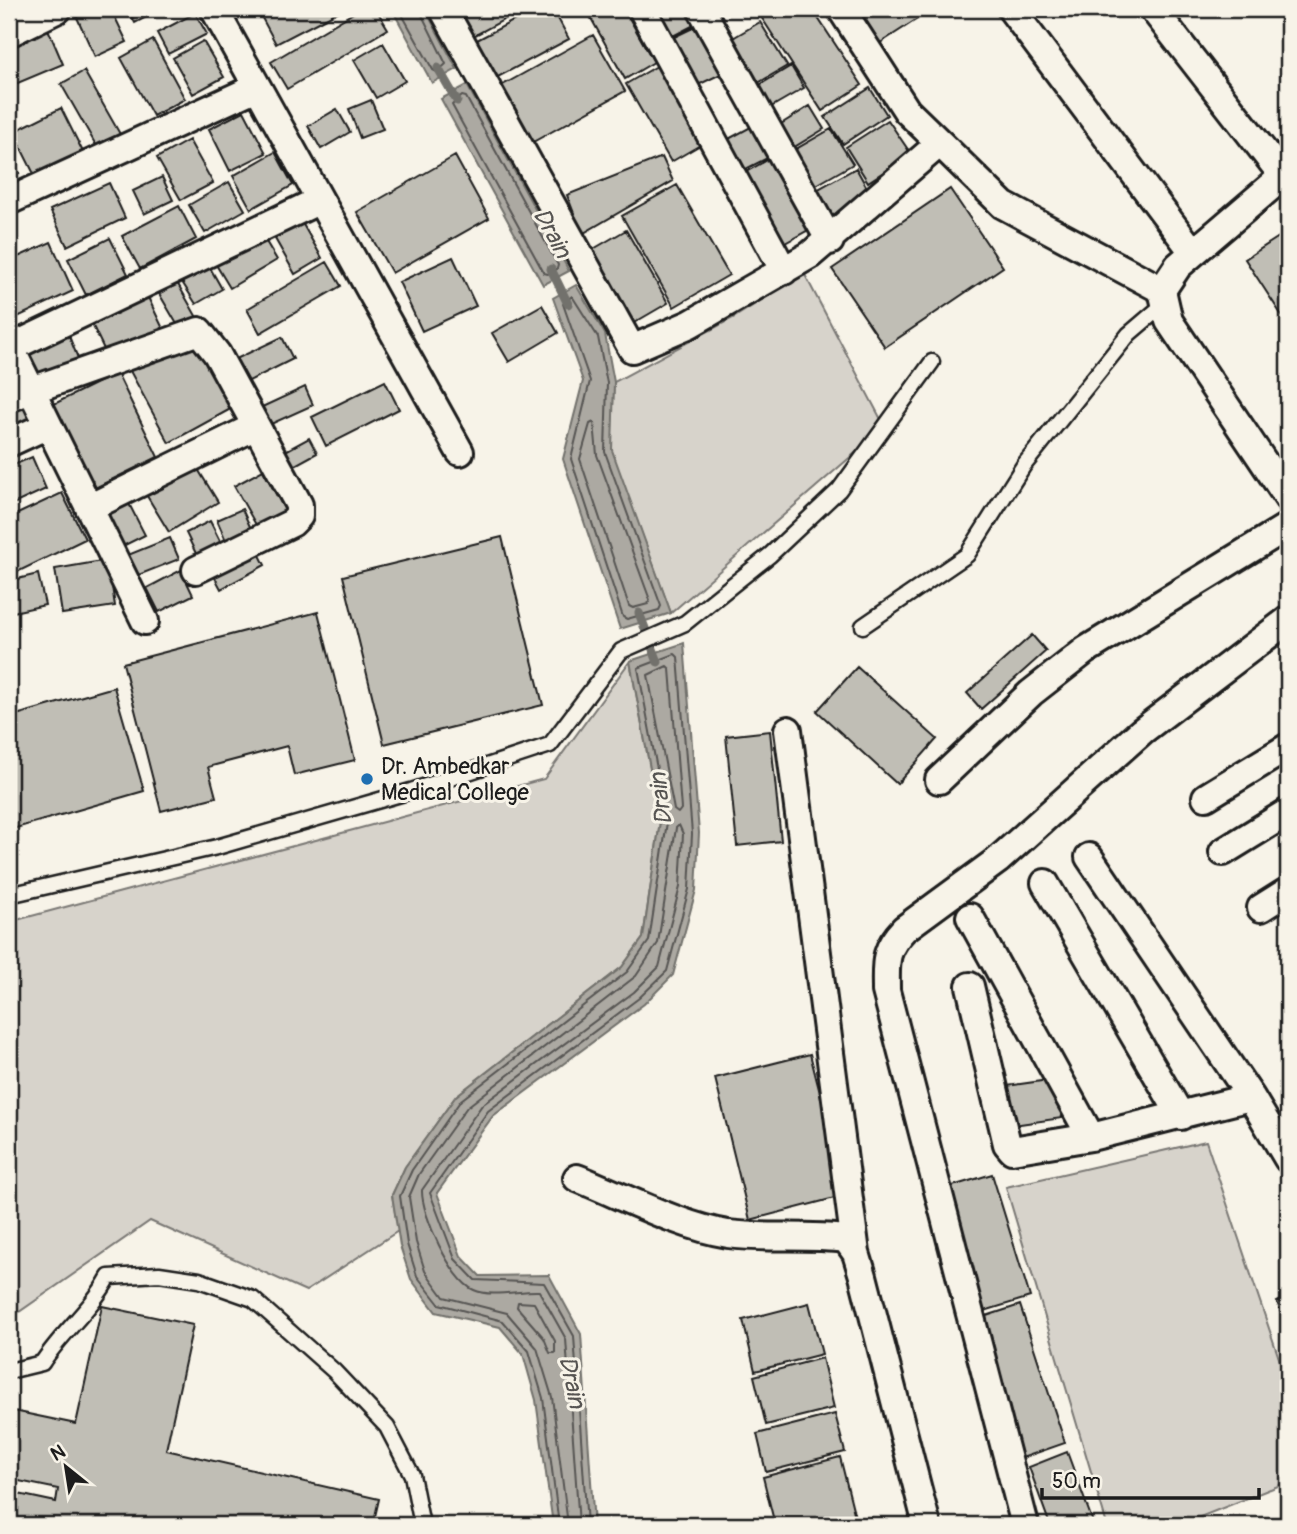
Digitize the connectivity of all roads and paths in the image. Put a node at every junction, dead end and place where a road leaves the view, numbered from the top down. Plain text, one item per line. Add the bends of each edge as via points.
1 (58, 9) edge
2 (214, 9) edge
3 (443, 9) edge
4 (642, 9) edge
5 (701, 9) edge
6 (841, 9) edge
7 (1011, 9) edge
8 (1153, 9) edge
9 (9, 33) edge
10 (257, 87) junction
11 (940, 143) junction
12 (1286, 174) edge
13 (320, 200) junction
14 (9, 201) edge
15 (830, 241) junction
16 (1193, 252) junction
17 (784, 271) junction
18 (1163, 298) junction
19 (9, 347) edge
20 (932, 362) dead end
21 (20, 394) edge
22 (48, 425) junction
23 (256, 426) junction
24 (9, 443) edge
25 (460, 452) dead end
26 (1288, 498) edge
27 (89, 508) junction
28 (1288, 526) edge
29 (197, 570) dead end
30 (1288, 620) edge
31 (145, 621) dead end
32 (863, 626) dead end
33 (788, 730) dead end
34 (1288, 747) edge
35 (939, 780) dead end
36 (1206, 797) dead end
37 (1288, 812) edge
38 (1223, 852) dead end
39 (1089, 857) dead end
40 (1045, 883) dead end
41 (1288, 891) edge
42 (9, 895) edge
43 (1261, 908) dead end
44 (970, 917) dead end
45 (970, 986) dead end
46 (1251, 1097) junction
47 (1181, 1116) junction
48 (1091, 1137) junction
49 (1288, 1159) edge
50 (577, 1178) dead end
51 (856, 1253) junction
52 (9, 1371) edge
53 (422, 1525) edge
54 (927, 1525) edge
55 (1025, 1525) edge

1 - 9 street
2 - 10 street
3 - 17 street via 632,349 690,324
4 - 17 street
5 - 15 street
6 - 11 street via 907,111
7 - 16 street
8 - 12 street
10 - 13 street
10 - 14 street
11 - 15 street
11 - 18 street via 1003,205
12 - 16 street
13 - 19 street
13 - 25 street
15 - 17 street
16 - 18 street via 1168,276
18 - 26 street via 1176,331
18 - 32 lane via 1024,465 967,555
19 - 21 street
20 - 42 lane via 839,490 770,555 685,622 621,651 550,745 217,847
21 - 22 street
21 - 23 street via 199,331 212,344
22 - 24 street
22 - 27 street
23 - 27 street
23 - 29 street via 299,505 299,516
27 - 31 street
28 - 35 street via 1086,650 1031,693
30 - 55 street via 1142,731 998,860 904,929 891,943 886,958 886,991
33 - 51 street
34 - 36 street
37 - 38 street
39 - 46 street
40 - 47 street
41 - 43 street
44 - 48 street
45 - 48 street via 1009,1148 1023,1150
46 - 47 street
46 - 49 street
47 - 48 street
50 - 51 street via 704,1228 730,1234 846,1239
51 - 54 street
52 - 53 lane via 42,1363 60,1336 97,1299 109,1278 159,1274 199,1280 253,1299 334,1371 387,1427 412,1475

